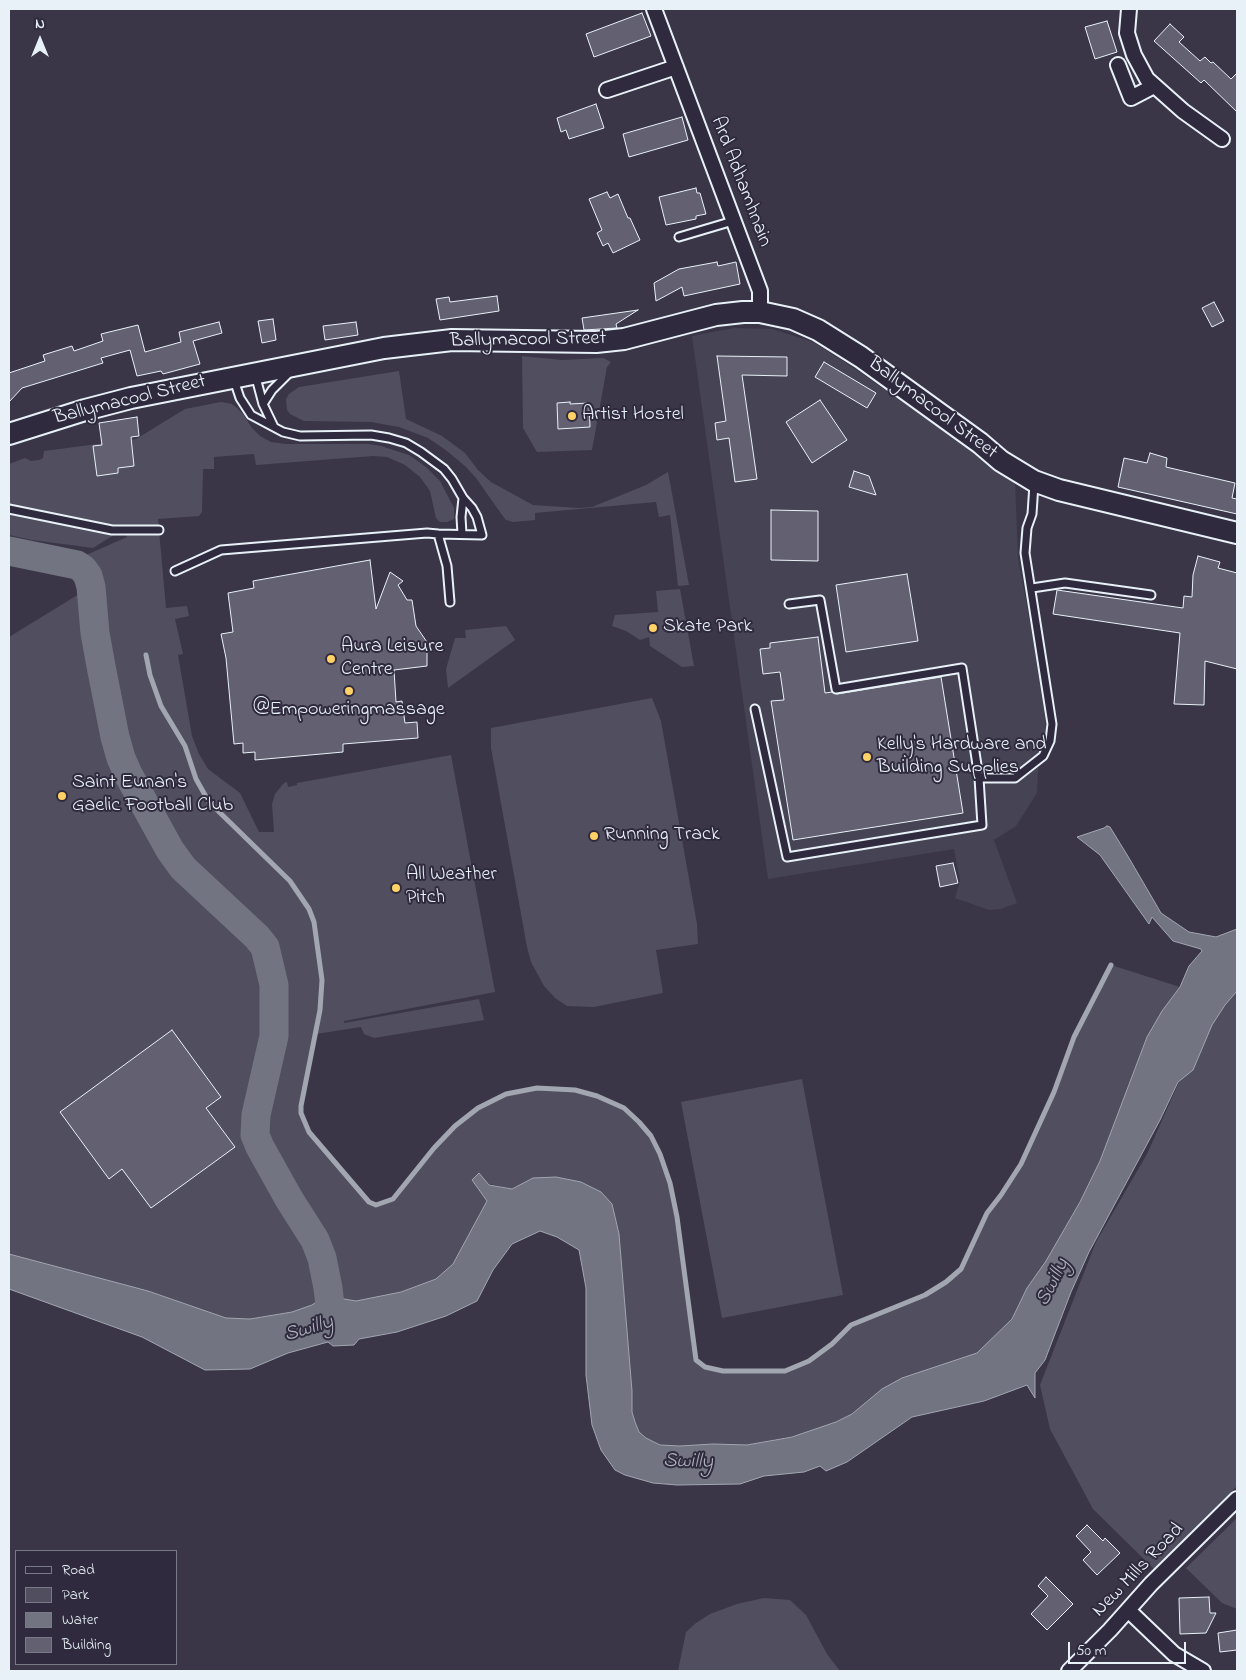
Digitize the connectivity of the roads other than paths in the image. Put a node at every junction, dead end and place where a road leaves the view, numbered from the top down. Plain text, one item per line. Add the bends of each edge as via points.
1 (654, 9) edge
2 (1129, 9) edge
3 (1118, 65) dead end
4 (676, 67) junction
5 (1154, 86) junction
6 (607, 90) dead end
7 (1222, 139) dead end
8 (733, 221) junction
9 (679, 237) dead end
10 (760, 312) junction
11 (298, 364) junction
12 (255, 373) junction
13 (233, 377) junction
14 (263, 404) junction
15 (274, 427) junction
16 (9, 434) edge
17 (1034, 481) junction
18 (463, 498) junction
19 (9, 509) edge
20 (159, 530) dead end
21 (1237, 533) edge
22 (438, 534) junction
23 (462, 534) junction
24 (175, 572) dead end
25 (1032, 588) junction
26 (1151, 595) dead end
27 (450, 602) dead end
28 (789, 604) dead end
29 (755, 709) dead end
30 (979, 778) junction
31 (1237, 1499) edge
32 (1128, 1610) junction
33 (1075, 1669) edge
34 (1203, 1671) edge

1 - 4 street, Ard Adhamhnain
2 - 5 street via 1129,40 1147,80
3 - 5 street via 1130,98
4 - 6 street
4 - 8 street, Ard Adhamhnain
5 - 7 street
8 - 9 lane
8 - 10 street, Ard Adhamhnain via 760,291
10 - 11 main road, Ballymacool Street via 716,314 624,339 570,343 448,341 384,348
10 - 17 main road, Ballymacool Street via 793,319 818,330 877,368 1001,461
11 - 12 main road, Ballymacool Street
11 - 14 lane
12 - 13 main road, Ballymacool Street
12 - 14 lane
13 - 15 lane via 240,398 251,415
13 - 16 main road, Ballymacool Street via 131,398
14 - 15 lane
15 - 18 lane via 290,435 371,435 406,443 444,469
17 - 21 main road, Ballymacool Street via 1059,490
17 - 25 lane via 1026,553
18 - 23 lane
18 - 23 lane via 477,516 482,535
19 - 20 lane via 112,530
22 - 23 lane
22 - 24 lane via 426,532 221,550
22 - 27 lane via 447,566
25 - 26 lane via 1066,583
25 - 30 lane via 1052,724 1050,741 1043,756 1015,778
28 - 30 lane via 820,600 836,689 962,668
29 - 30 lane via 787,856 982,825
31 - 32 street, New Mills Road
32 - 33 street, New Mills Road
32 - 34 street via 1174,1654

